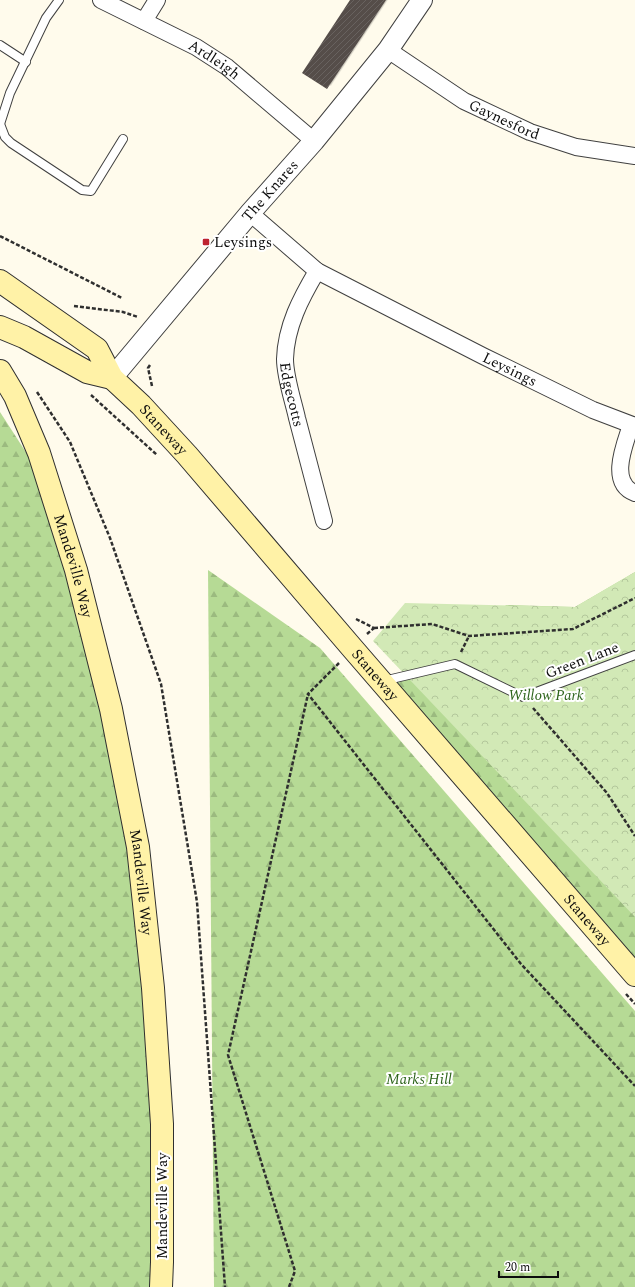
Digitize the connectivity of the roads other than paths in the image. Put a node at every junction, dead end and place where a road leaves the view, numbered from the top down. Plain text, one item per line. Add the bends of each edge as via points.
1 (59, 0) edge
2 (101, 0) edge
3 (157, 0) edge
4 (422, 0) edge
5 (144, 21) junction
6 (0, 45) edge
7 (388, 50) junction
8 (26, 62) junction
9 (0, 124) edge
10 (123, 139) dead end
11 (314, 141) junction
12 (635, 156) edge
13 (250, 213) junction
14 (317, 271) junction
15 (0, 281) edge
16 (0, 327) edge
17 (0, 371) edge
18 (112, 378) junction
19 (0, 401) edge
20 (633, 426) edge
21 (49, 488) junction
22 (635, 493) edge
23 (324, 521) dead end
24 (635, 655) edge
25 (381, 681) junction
26 (635, 975) edge
27 (160, 1287) edge

1 - 8 lane via 46,18
2 - 5 street, Ardleigh
3 - 5 street
4 - 7 street, The Knares
5 - 11 street, Ardleigh via 196,47 227,67
6 - 8 lane
7 - 11 street, The Knares
7 - 12 street, Gaynesford via 464,101 530,132 576,147
8 - 9 lane via 10,93
9 - 10 lane via 4,136 11,143 82,190 91,191
11 - 13 street, The Knares
13 - 14 street, Leysings
13 - 18 street, The Knares
14 - 20 street, Leysings via 497,363
14 - 23 street, Edgecotts via 291,323 285,360 289,387
15 - 18 main road, Staneway via 97,349
16 - 18 main road, Staneway via 24,337 87,372
17 - 21 main road, Mandeville Way via 27,422
18 - 25 main road, Staneway via 187,455
19 - 21 main road, Mandeville Way
20 - 22 street via 620,466 622,479 630,491
21 - 27 main road, Mandeville Way via 76,570 111,709 138,847 153,988 162,1124
24 - 25 lane, Green Lane via 523,697 455,664
25 - 26 main road, Staneway

